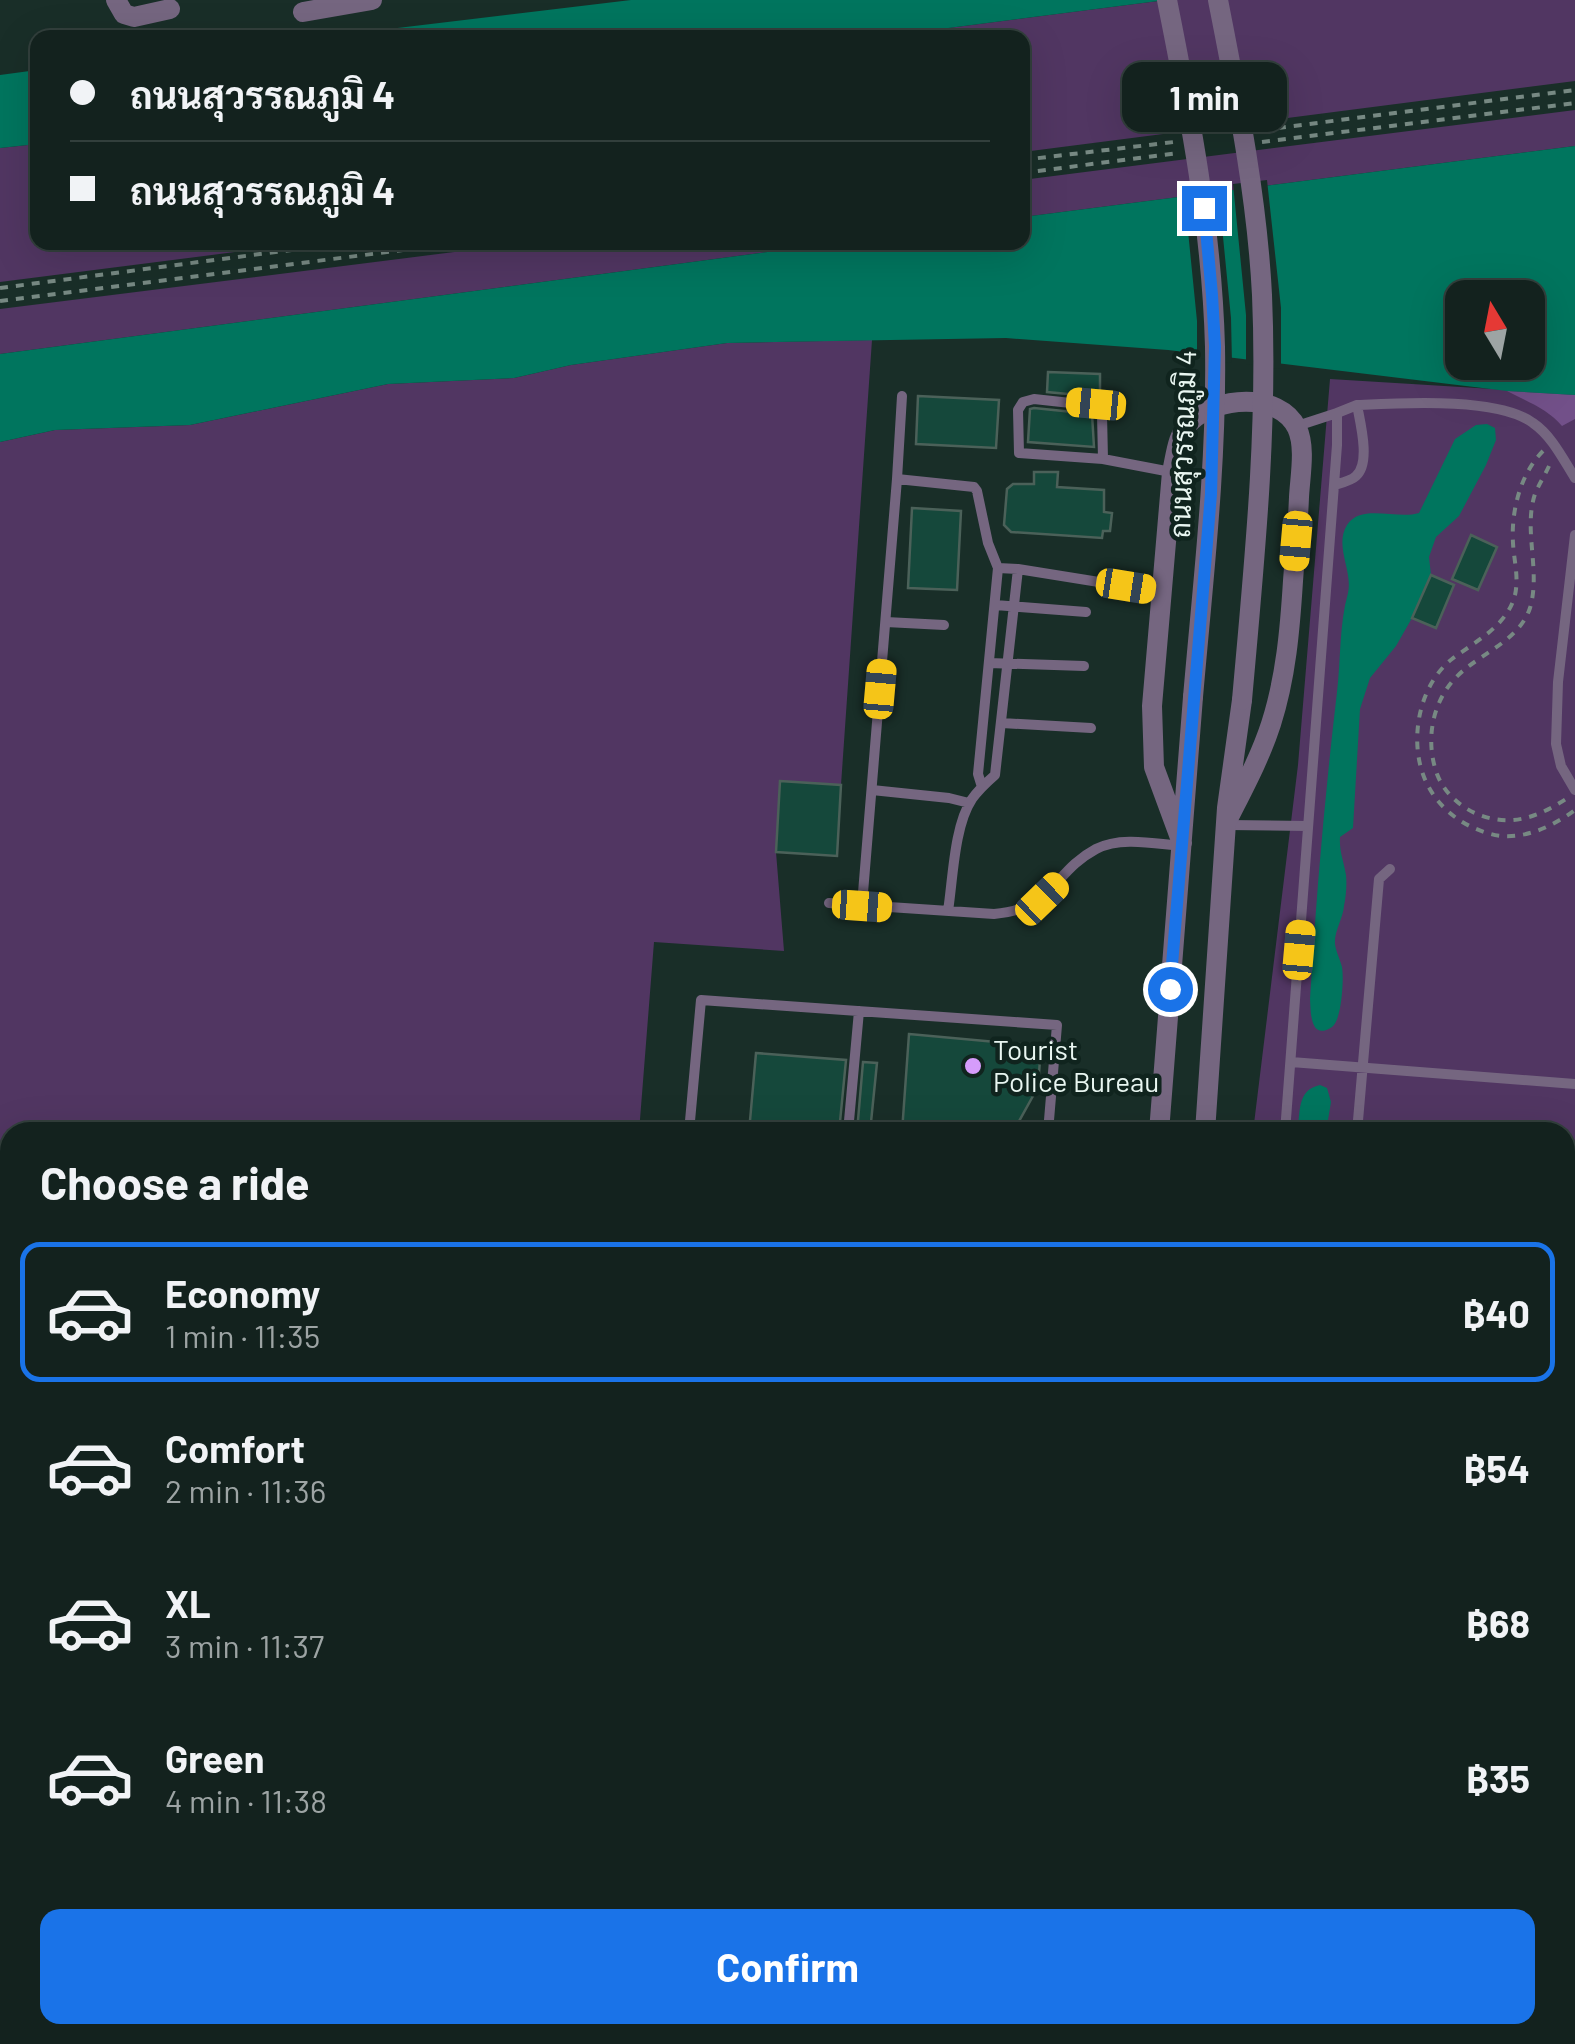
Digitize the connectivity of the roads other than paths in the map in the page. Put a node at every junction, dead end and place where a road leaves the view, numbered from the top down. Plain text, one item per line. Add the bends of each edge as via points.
1 (116, 0) edge
2 (1167, 0) edge
3 (1218, 0) edge
4 (360, 1) edge
5 (170, 9) dead end
6 (304, 12) dead end
7 (902, 396) dead end
8 (1358, 404) junction
9 (1336, 413) junction
10 (1296, 426) junction
11 (1103, 460) junction
12 (1172, 472) junction
13 (1575, 478) edge
14 (898, 479) junction
15 (1334, 485) junction
16 (1575, 535) edge
17 (998, 568) junction
18 (1018, 569) junction
19 (1162, 592) junction
20 (995, 606) junction
21 (1014, 607) junction
22 (1086, 612) dead end
23 (886, 622) junction
24 (944, 624) dead end
25 (989, 662) junction
26 (1008, 663) junction
27 (1084, 666) dead end
28 (1002, 724) junction
29 (1091, 728) dead end
30 (982, 787) junction
31 (872, 790) junction
32 (1575, 791) edge
33 (970, 802) junction
34 (1228, 824) junction
35 (1308, 826) junction
36 (1182, 845) junction
37 (1390, 869) dead end
38 (828, 903) dead end
39 (862, 906) junction
40 (948, 911) junction
41 (859, 1011) junction
42 (1290, 1062) junction
43 (1362, 1068) junction
44 (1575, 1084) edge
45 (690, 1122) edge
46 (849, 1122) edge
47 (1049, 1122) edge
48 (1160, 1122) edge
49 (1206, 1122) edge
50 (1286, 1122) edge
51 (1358, 1122) edge

1 - 5 street via 134,17
2 - 36 street, ถนนสุวรรณภูมิ 4, bridge via 1200,179 1215,346 1211,494
3 - 34 street, bridge via 1249,171 1262,294 1260,507
4 - 6 street
7 - 14 lane
8 - 9 lane
8 - 13 lane via 1516,412 1552,442
8 - 15 lane via 1362,467
9 - 10 lane
9 - 15 lane
10 - 12 street via 1271,407 1227,402 1189,423
10 - 34 street via 1299,507 1281,687
11 - 11 lane via 1018,452 1020,406 1034,399 1096,404
11 - 12 lane
12 - 19 street
14 - 17 lane via 974,487
14 - 23 lane
15 - 35 lane
16 - 32 lane via 1556,744
17 - 18 lane
17 - 20 lane
18 - 19 lane
18 - 21 lane
19 - 36 street via 1154,767
20 - 21 lane
20 - 25 lane
21 - 22 lane
21 - 26 lane
23 - 24 lane
23 - 31 lane
25 - 26 lane
25 - 30 lane
26 - 27 lane
26 - 28 lane
28 - 29 lane
28 - 30 lane via 995,775
30 - 33 lane
31 - 33 lane
31 - 39 lane
33 - 40 lane
34 - 35 lane
34 - 49 street
35 - 42 lane
36 - 40 lane via 1097,848 1024,908
36 - 48 street, ถนนสุวรรณภูมิ 4
37 - 43 lane via 1379,880
38 - 39 lane
39 - 40 lane
41 - 45 lane via 700,1000
41 - 46 lane
41 - 47 lane via 1057,1026
42 - 43 lane
42 - 50 lane
43 - 44 lane
43 - 51 lane

